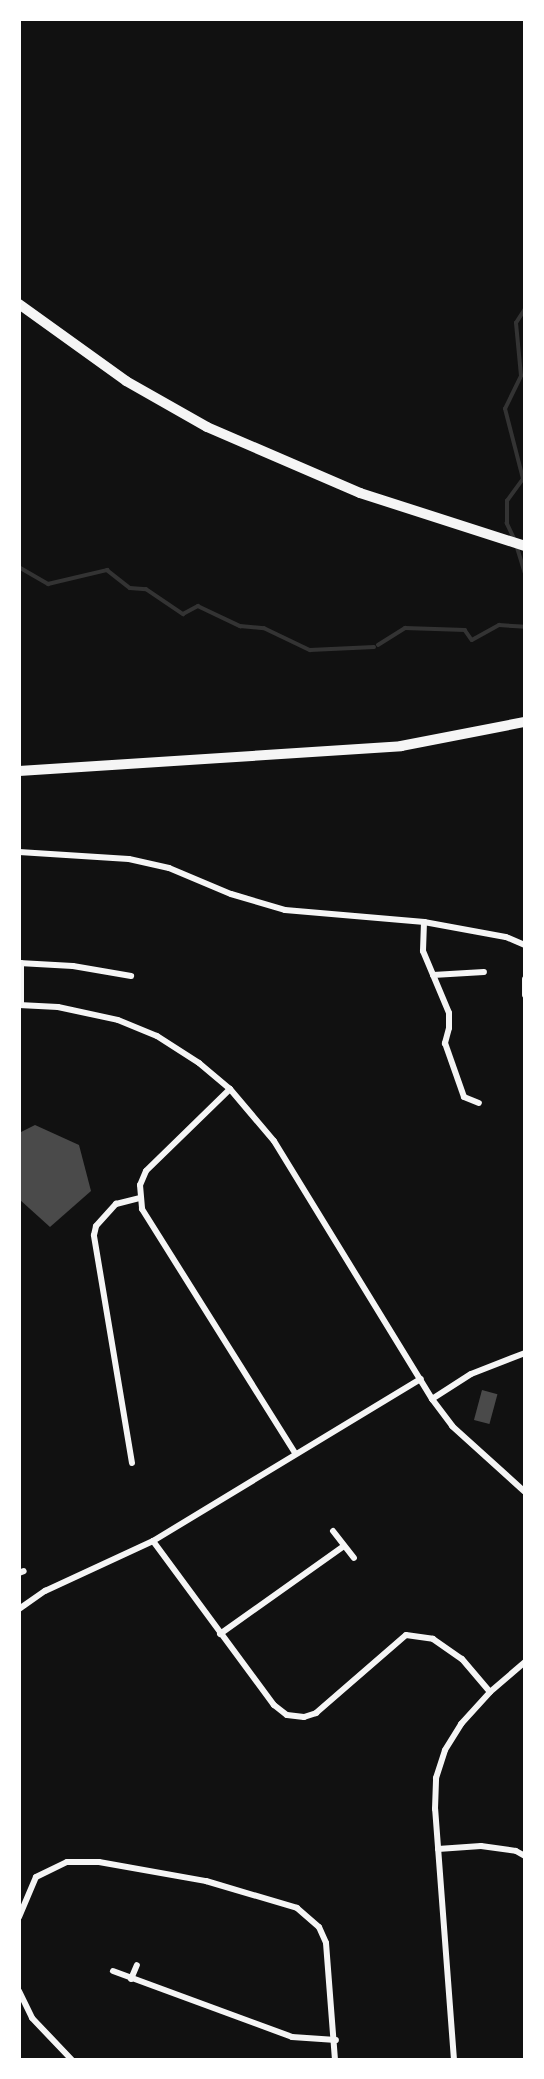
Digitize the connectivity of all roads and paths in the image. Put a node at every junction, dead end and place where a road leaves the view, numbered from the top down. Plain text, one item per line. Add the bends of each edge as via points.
1 (20, 306) edge
2 (525, 546) edge
3 (525, 722) edge
4 (19, 771) edge
5 (19, 852) edge
6 (424, 922) junction
7 (525, 945) edge
8 (20, 963) edge
9 (484, 972) dead end
10 (433, 975) junction
11 (131, 976) dead end
12 (525, 979) edge
13 (525, 995) edge
14 (20, 1005) edge
15 (230, 1089) junction
16 (479, 1103) dead end
17 (140, 1198) junction
18 (525, 1353) edge
19 (421, 1379) junction
20 (432, 1399) junction
21 (295, 1453) junction
22 (132, 1463) dead end
23 (525, 1492) edge
24 (333, 1531) dead end
25 (153, 1541) junction
26 (344, 1546) junction
27 (354, 1558) dead end
28 (19, 1609) edge
29 (220, 1634) junction
30 (525, 1662) edge
31 (490, 1692) junction
32 (438, 1849) junction
33 (525, 1856) edge
34 (19, 1917) edge
35 (137, 1965) dead end
36 (113, 1971) dead end
37 (131, 1979) junction
38 (19, 1991) edge
39 (336, 2040) junction
40 (72, 2060) edge
41 (335, 2060) edge
42 (454, 2060) edge

1 - 2 main road via 82,352 179,412 360,492
3 - 4 main road via 401,746
5 - 6 street via 129,859 285,910
6 - 7 street via 506,937
6 - 10 street via 423,951
8 - 11 street via 73,965
8 - 14 street
9 - 10 street
10 - 16 street via 449,1013 445,1043 464,1097
12 - 13 street
14 - 15 street via 89,1012 144,1031 200,1063
15 - 17 street via 146,1171
15 - 19 street via 274,1140
17 - 21 street via 142,1209
17 - 22 street via 116,1204 96,1226 94,1235
18 - 20 street via 471,1374
19 - 20 street
19 - 21 street
20 - 23 street via 452,1426
21 - 25 street
24 - 26 street
25 - 28 street via 45,1591
25 - 29 street
26 - 27 street
26 - 29 street
29 - 31 street via 274,1705 287,1715 316,1713 405,1635 433,1639 462,1659
30 - 31 street
31 - 32 street via 445,1749 436,1778
32 - 33 street via 481,1846
32 - 42 street
34 - 39 street via 36,1877 67,1862 99,1862 206,1881 297,1908 319,1927 326,1943
35 - 37 street
36 - 37 street
37 - 39 street via 292,2037
38 - 40 street via 32,2018
39 - 41 street

